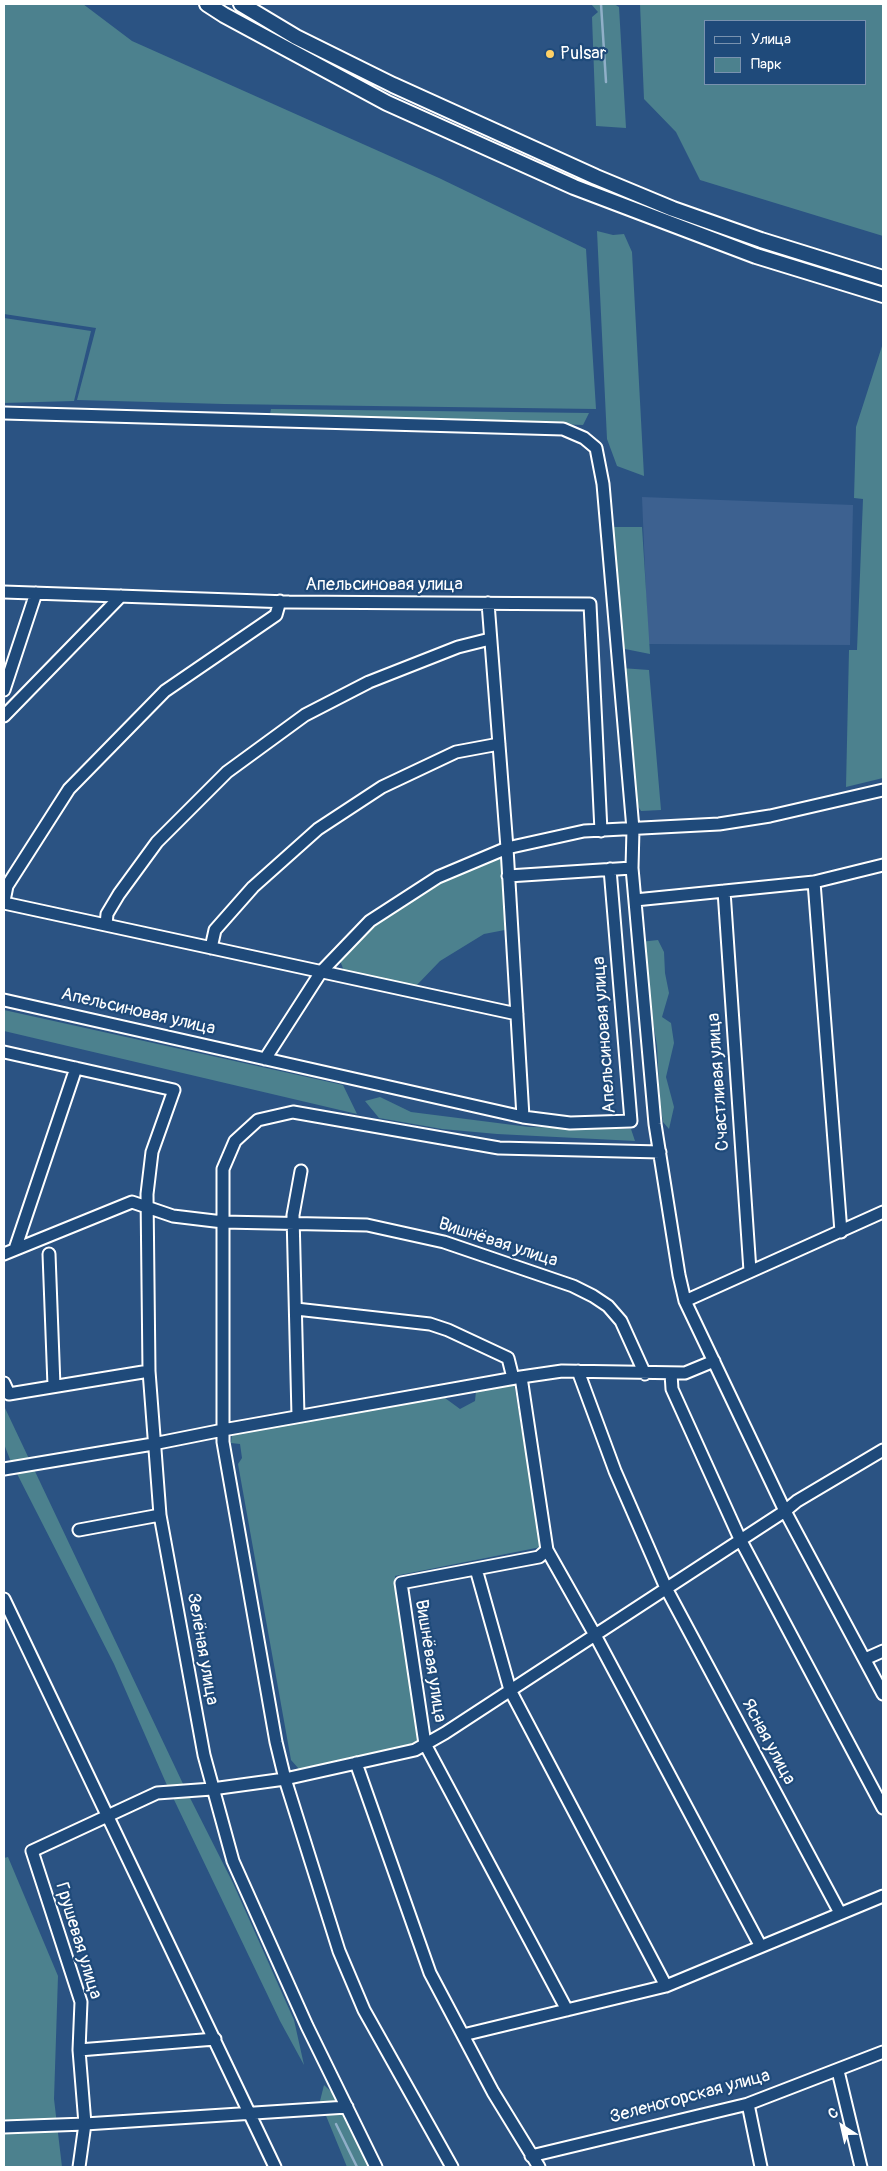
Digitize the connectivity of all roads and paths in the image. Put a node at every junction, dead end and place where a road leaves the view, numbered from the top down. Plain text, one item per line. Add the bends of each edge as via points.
1 (207, 4) edge
2 (241, 4) edge
3 (495, 132) junction
4 (486, 148) junction
5 (883, 278) edge
6 (883, 295) edge
7 (4, 413) edge
8 (4, 592) edge
9 (36, 594) junction
10 (121, 596) junction
11 (280, 602) junction
12 (488, 603) junction
13 (490, 640) junction
14 (4, 690) edge
15 (4, 716) edge
16 (498, 744) junction
17 (883, 790) edge
18 (633, 829) junction
19 (601, 831) junction
20 (507, 848) junction
21 (883, 865) edge
22 (632, 868) junction
23 (610, 869) junction
24 (508, 876) junction
25 (814, 882) junction
26 (724, 891) junction
27 (635, 900) junction
28 (4, 902) edge
29 (106, 925) junction
30 (211, 948) junction
31 (320, 972) junction
32 (4, 1000) edge
33 (516, 1014) junction
34 (4, 1052) edge
35 (266, 1059) junction
36 (76, 1068) junction
37 (522, 1117) junction
38 (660, 1152) junction
39 (300, 1171) dead end
40 (148, 1206) junction
41 (883, 1212) edge
42 (223, 1222) junction
43 (294, 1224) junction
44 (842, 1232) junction
45 (15, 1249) junction
46 (4, 1254) edge
47 (49, 1254) dead end
48 (750, 1271) junction
49 (686, 1301) junction
50 (296, 1309) junction
51 (714, 1361) junction
52 (149, 1371) junction
53 (578, 1371) junction
54 (645, 1374) junction
55 (671, 1374) junction
56 (517, 1377) junction
57 (4, 1383) edge
58 (54, 1386) junction
59 (298, 1416) junction
60 (223, 1430) junction
61 (153, 1444) junction
62 (883, 1450) edge
63 (4, 1469) edge
64 (785, 1510) junction
65 (160, 1515) junction
66 (79, 1530) dead end
67 (740, 1539) junction
68 (547, 1550) junction
69 (476, 1569) junction
70 (666, 1588) junction
71 (4, 1599) edge
72 (595, 1635) junction
73 (883, 1652) edge
74 (865, 1660) junction
75 (510, 1690) junction
76 (883, 1694) edge
77 (425, 1744) junction
78 (356, 1763) junction
79 (285, 1780) junction
80 (212, 1789) junction
81 (883, 1808) edge
82 (107, 1815) junction
83 (883, 1896) edge
84 (840, 1913) junction
85 (760, 1945) junction
86 (666, 1986) junction
87 (567, 2010) junction
88 (463, 2035) junction
89 (214, 2039) junction
90 (80, 2050) junction
91 (883, 2052) edge
92 (838, 2071) junction
93 (748, 2104) junction
94 (347, 2107) junction
95 (249, 2113) junction
96 (85, 2124) junction
97 (4, 2126) edge
98 (530, 2156) junction
99 (79, 2167) edge
100 (275, 2167) edge
101 (376, 2167) edge
102 (452, 2167) edge
103 (539, 2167) edge
104 (761, 2167) edge
105 (861, 2167) edge

1 - 4 main road via 387,103
2 - 3 main road via 392,86
3 - 4 main road
3 - 5 main road via 673,209
4 - 6 main road via 574,187 756,256
7 - 18 street via 562,429 584,438 596,448 603,484
8 - 9 street, Апельсиновая улица
9 - 10 street, Апельсиновая улица
9 - 14 street
10 - 11 street, Апельсиновая улица
10 - 15 street
11 - 12 street, Апельсиновая улица
11 - 28 street, Апельсиновая улица via 276,615 165,692 69,789 7,886
12 - 13 street, Апельсиновая улица
12 - 19 street, Апельсиновая улица via 590,604
13 - 16 street, Апельсиновая улица
13 - 29 street via 458,647 361,686 305,715 227,772 157,842 119,894 107,914
16 - 20 street, Апельсиновая улица
16 - 30 street via 456,752 382,787 318,829 253,887 215,930
17 - 18 street via 762,818 676,828
18 - 19 street
18 - 22 street
19 - 20 street via 584,831
20 - 24 street, Апельсиновая улица
20 - 31 street via 438,877 385,912 370,922
21 - 25 street
22 - 23 street
22 - 27 street
23 - 24 street
23 - 37 street, Апельсиновая улица via 631,1121 570,1123
24 - 33 street, Апельсиновая улица
25 - 26 street
25 - 44 street
26 - 27 street
26 - 48 street, Счастливая улица
27 - 38 street
28 - 29 street, Апельсиновая улица
29 - 30 street, Апельсиновая улица
30 - 31 street, Апельсиновая улица
31 - 33 street, Апельсиновая улица
31 - 35 street
32 - 35 street, Апельсиновая улица
33 - 37 street, Апельсиновая улица
34 - 36 street
35 - 37 street, Апельсиновая улица
36 - 40 street, Зелёная улица via 174,1090 152,1152
36 - 45 street
38 - 42 street via 499,1148 293,1112 258,1120 235,1141 223,1169
38 - 49 street
39 - 43 street
40 - 42 street, Вишнёвая улица via 173,1216
40 - 45 street, Вишнёвая улица via 132,1202
40 - 52 street, Зелёная улица
41 - 44 street
42 - 43 street, Вишнёвая улица
42 - 60 street
43 - 50 street
43 - 54 street, Вишнёвая улица via 368,1225 444,1242 573,1286 608,1306 621,1321
44 - 48 street
45 - 46 street, Вишнёвая улица
47 - 58 street
48 - 49 street
49 - 51 street
50 - 56 street via 430,1324 508,1358
50 - 59 street
51 - 55 street via 685,1373
51 - 64 street
52 - 58 street
52 - 61 street, Зелёная улица
53 - 54 street
53 - 56 street
53 - 70 street via 615,1471
54 - 55 street
55 - 67 street via 672,1389
56 - 59 street
56 - 68 street
57 - 58 street via 9,1394
59 - 60 street
60 - 61 street
60 - 79 street
61 - 63 street
61 - 65 street, Зелёная улица
62 - 64 street
64 - 67 street
64 - 74 street
65 - 66 street
65 - 80 street, Зелёная улица
67 - 70 street
67 - 81 street
68 - 69 street via 539,1557
68 - 72 street
69 - 75 street
69 - 77 street, Вишнёвая улица via 401,1583
70 - 72 street
70 - 84 street, Ясная улица
71 - 82 street
72 - 75 street
72 - 85 street
73 - 74 street
74 - 76 street
75 - 77 street
75 - 86 street
77 - 78 street via 415,1750
77 - 87 street
78 - 79 street
78 - 88 street via 430,1973
79 - 80 street
79 - 102 street via 339,1951 364,2010
80 - 82 street via 157,1793
80 - 94 street, Зелёная улица via 233,1860
82 - 89 street
82 - 90 street, Грушевая улица via 32,1851 81,2002
83 - 84 street
84 - 85 street
85 - 86 street
86 - 87 street
87 - 88 street
88 - 98 street
89 - 90 street
89 - 95 street
90 - 96 street
91 - 92 street, Зеленогорская улица
92 - 93 street, Зеленогорская улица
92 - 105 street
93 - 98 street, Зеленогорская улица
93 - 104 street
94 - 95 street
94 - 101 street, Зелёная улица
95 - 96 street
95 - 100 street
96 - 97 street
96 - 99 street
98 - 103 street

